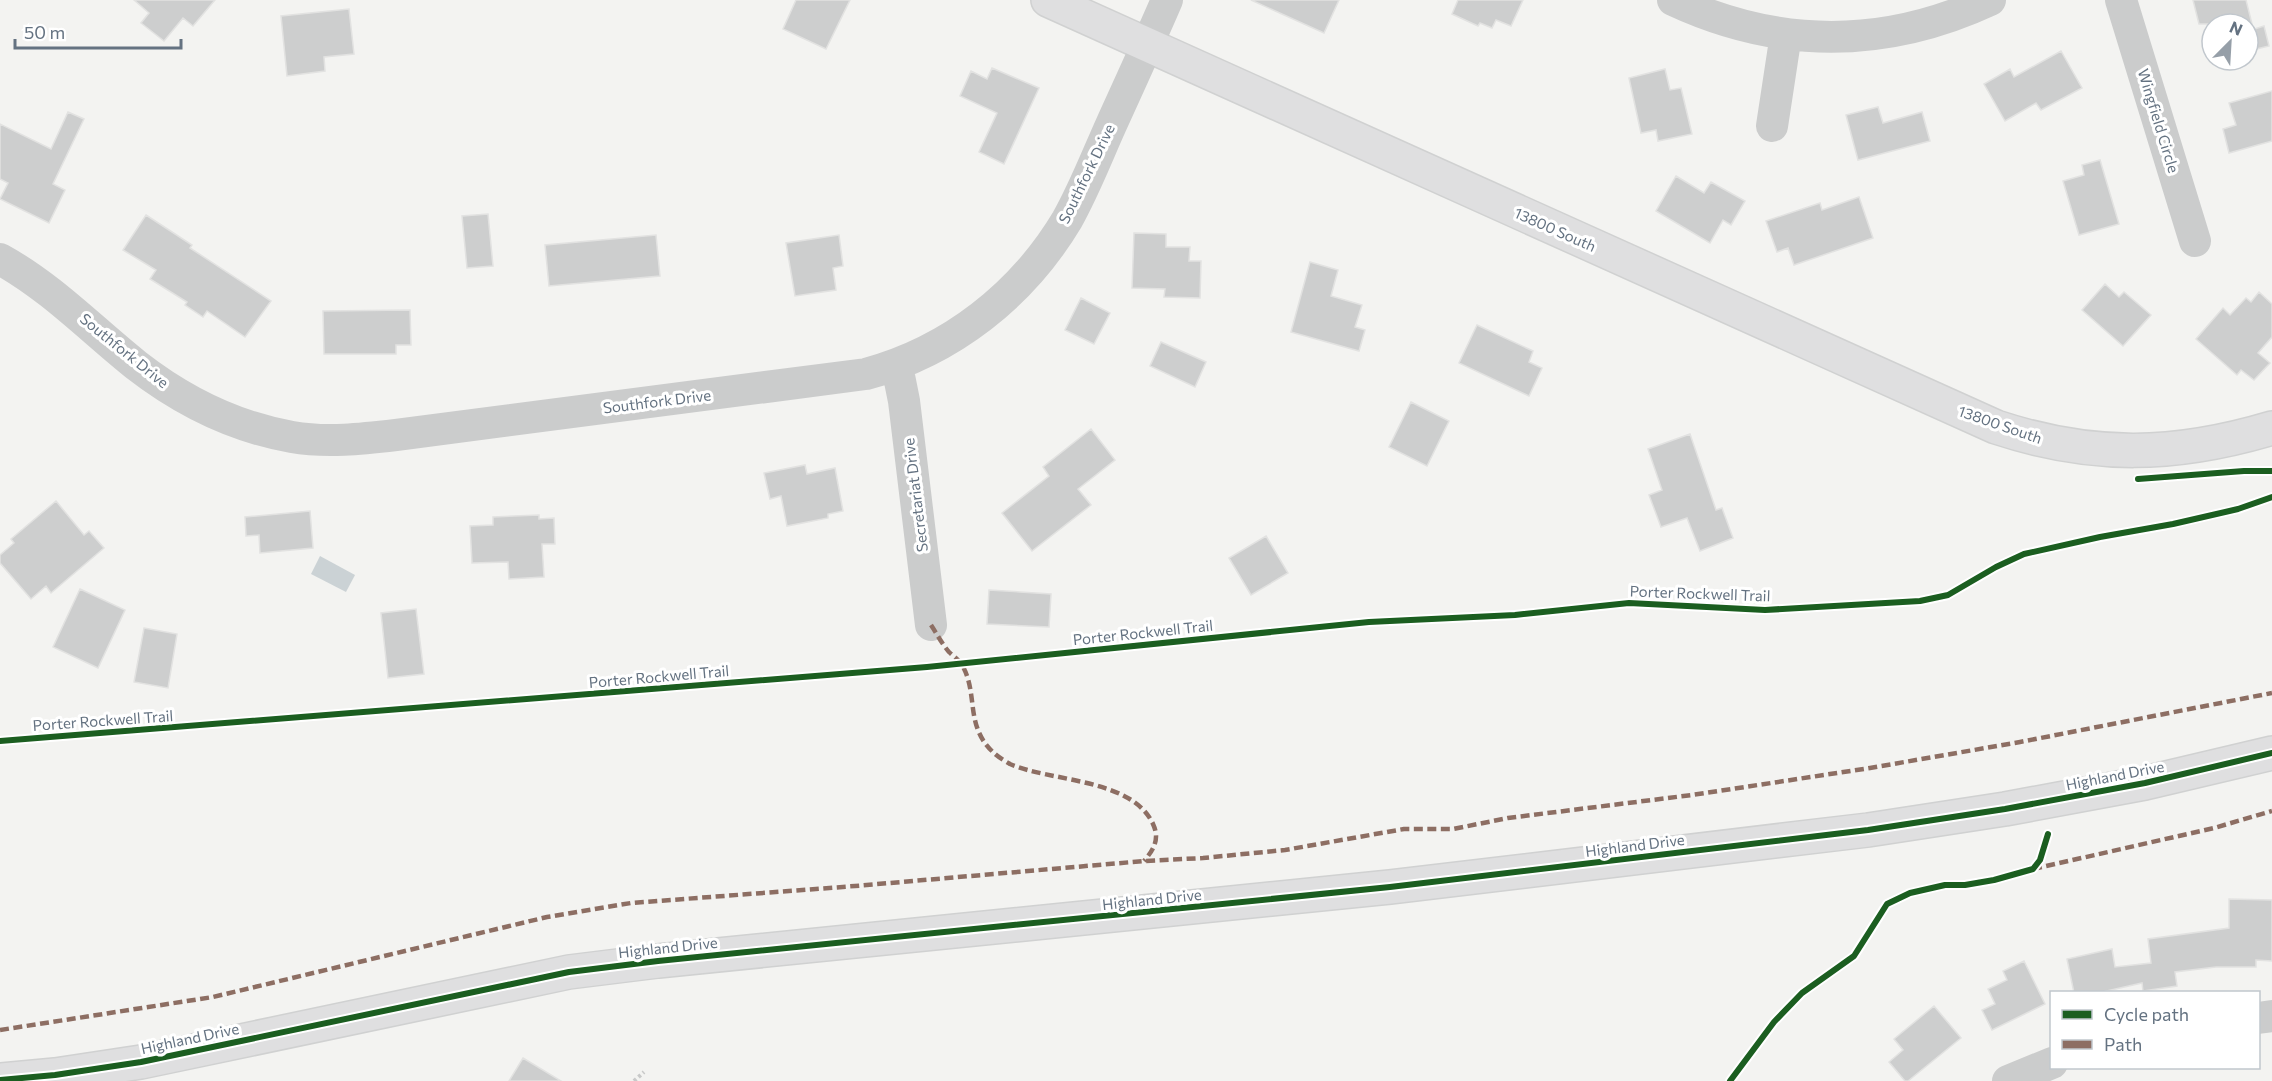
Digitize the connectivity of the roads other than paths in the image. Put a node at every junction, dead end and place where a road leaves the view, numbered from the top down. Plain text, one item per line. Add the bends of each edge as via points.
1 (1048, 0) edge
2 (1167, 0) edge
3 (1673, 0) edge
4 (1990, 0) edge
5 (2121, 0) edge
6 (1786, 34) junction
7 (1147, 46) junction
8 (1772, 126) dead end
9 (2195, 242) dead end
10 (0, 259) edge
11 (897, 366) junction
12 (2272, 428) edge
13 (932, 625) dead end
14 (2272, 753) edge
15 (2050, 1064) edge
16 (0, 1080) edge
17 (2008, 1081) edge

1 - 7 main road, 13800 South
2 - 7 street, Southfork Drive
3 - 6 street via 1723,20
4 - 6 street via 1948,18 1899,32 1843,36
5 - 9 street, Wingfield Circle
6 - 8 street
7 - 11 street, Southfork Drive via 1072,209 1037,263 977,321
7 - 12 main road, 13800 South via 1974,418 2020,435 2067,446 2165,450 2214,444
10 - 11 street, Southfork Drive via 50,291 168,388 230,419 293,437 327,440 396,435 835,380
11 - 13 street, Secretariat Drive
14 - 16 main road, Highland Drive via 2145,783 1868,830 1379,888 569,972 141,1062
15 - 17 street

